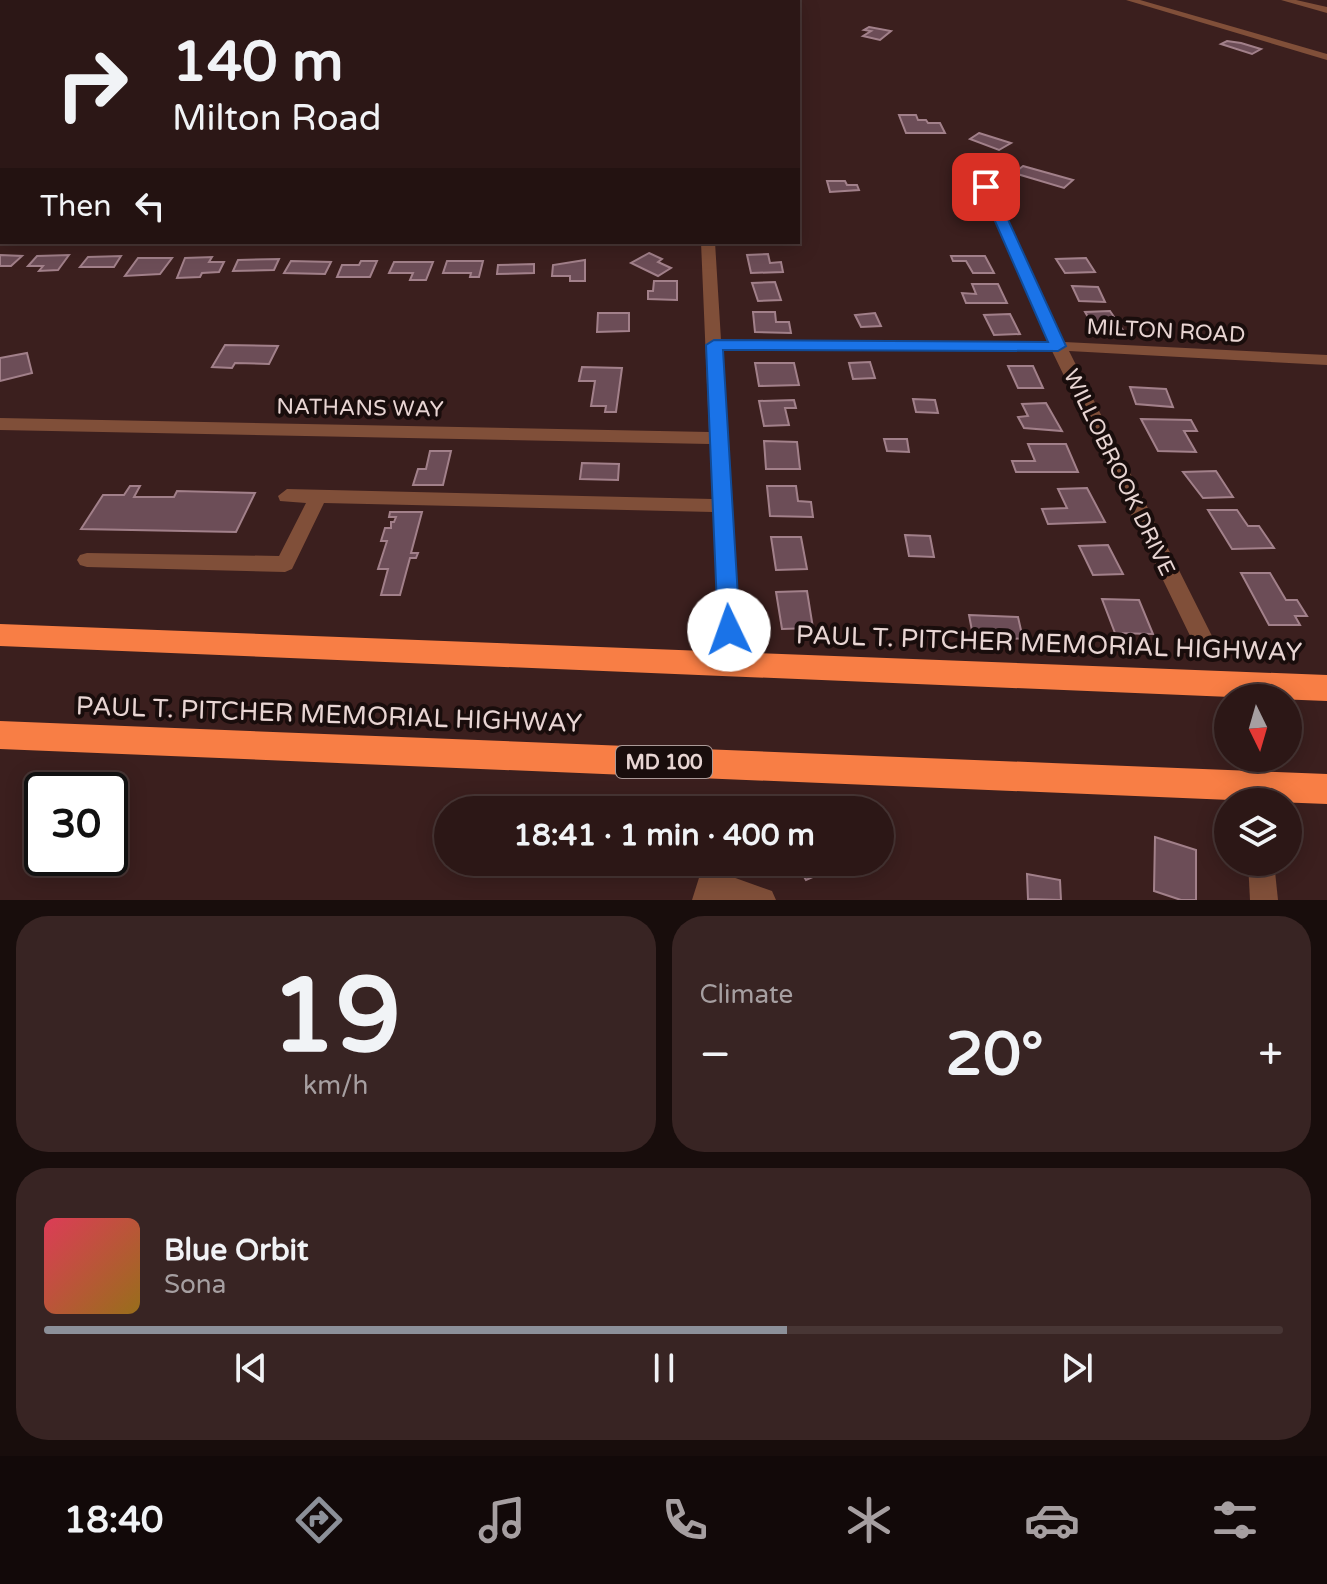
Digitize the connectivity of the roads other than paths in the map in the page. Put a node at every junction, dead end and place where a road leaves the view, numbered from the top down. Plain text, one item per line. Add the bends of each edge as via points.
1 (1130, 0) edge
2 (1285, 0) edge
3 (1327, 10) edge
4 (1327, 57) edge
5 (993, 173) dead end
6 (708, 244) edge
7 (714, 345) junction
8 (1058, 346) junction
9 (1327, 360) edge
10 (0, 424) edge
11 (719, 438) junction
12 (287, 496) dead end
13 (318, 497) junction
14 (722, 506) junction
15 (87, 560) dead end
16 (729, 630) dead end
17 (0, 635) edge
18 (1203, 640) dead end
19 (1327, 688) edge
20 (0, 736) edge
21 (1327, 789) edge
22 (1262, 876) edge
23 (712, 882) edge
24 (762, 900) edge
25 (1264, 900) edge

1 - 4 street
2 - 3 street
5 - 8 street, WILLOBROOK DRIVE via 986,187
6 - 7 street
7 - 8 street, MILTON ROAD
7 - 11 street
8 - 9 street, MILTON ROAD
8 - 18 street, WILLOBROOK DRIVE
10 - 11 street, NATHANS WAY
11 - 14 street
12 - 13 street
13 - 14 street
13 - 15 street via 285,564
14 - 16 street
17 - 19 highway, PAUL T. PITCHER MEMORIAL HIGHWAY
20 - 21 highway, PAUL T. PITCHER MEMORIAL HIGHWAY / MD 100
22 - 25 street
23 - 24 street

